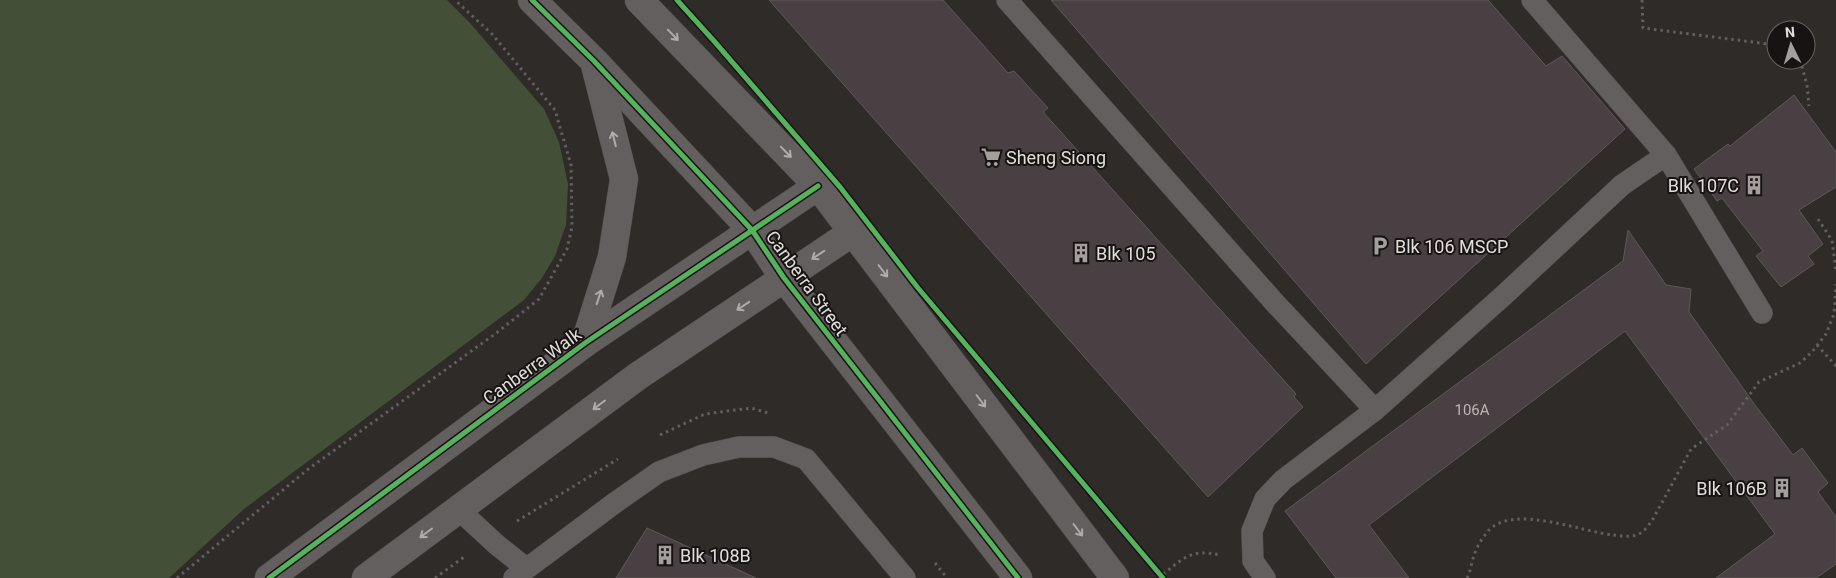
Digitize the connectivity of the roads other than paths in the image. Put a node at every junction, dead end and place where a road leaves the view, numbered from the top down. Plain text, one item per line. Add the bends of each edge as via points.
1 (532, 0) edge
2 (639, 0) edge
3 (1007, 0) edge
4 (1532, 0) edge
5 (594, 61) junction
6 (1666, 155) junction
7 (818, 186) junction
8 (752, 230) junction
9 (853, 232) junction
10 (784, 278) junction
11 (1762, 313) dead end
12 (585, 343) junction
13 (1375, 410) junction
14 (458, 509) junction
15 (1259, 569) edge
16 (520, 573) edge
17 (269, 578) edge
18 (366, 578) edge
19 (906, 578) edge
20 (1018, 578) edge
21 (1115, 578) edge

1 - 5 street, Canberra Street
2 -> 7 street
3 - 13 lane via 1274,302
4 - 6 lane
5 - 8 street, Canberra Street
12 -> 5 street via 612,257 624,179
6 - 11 lane
6 - 13 lane via 1622,185
7 - 8 street, Canberra Walk
7 - 9 street
8 - 10 street, Canberra Street
8 - 12 street, Canberra Walk
9 -> 10 street
9 -> 21 street
10 -> 14 street via 638,376
10 - 20 street, Canberra Street
12 - 17 street, Canberra Walk
13 - 15 lane via 1283,480 1265,499 1252,531
14 - 16 lane
14 -> 18 street
16 - 19 lane via 659,472 704,455 738,447 774,447 806,459

